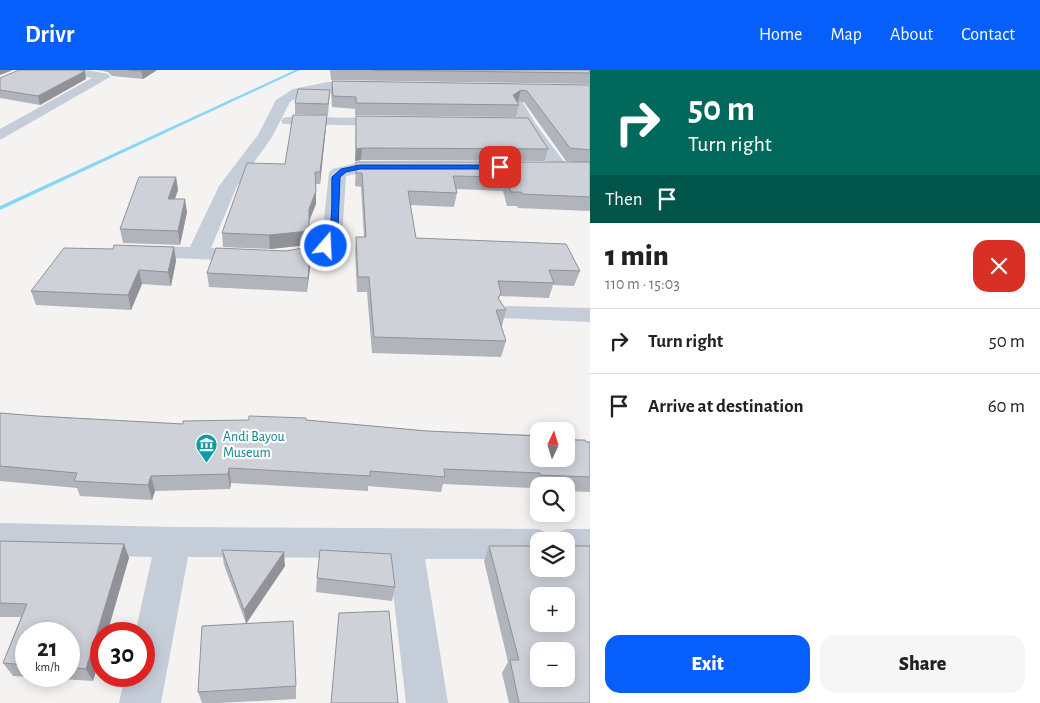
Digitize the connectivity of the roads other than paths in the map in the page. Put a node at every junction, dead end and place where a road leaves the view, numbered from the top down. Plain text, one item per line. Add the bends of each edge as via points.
1 (68, 70) edge
2 (382, 87) edge
3 (526, 89) edge
4 (274, 120) junction
5 (411, 122) edge
6 (509, 124) edge
7 (528, 124) junction
8 (0, 135) edge
9 (410, 167) edge
10 (540, 167) edge
11 (114, 251) edge
12 (198, 254) junction
13 (508, 313) dead end
14 (590, 315) edge
15 (0, 538) edge
16 (173, 542) junction
17 (405, 544) junction
18 (530, 544) edge
19 (575, 544) edge
20 (590, 544) edge
21 (140, 703) edge
22 (427, 703) edge

1 - 8 street via 104,77
2 - 4 street via 324,86 298,92 279,105
3 - 7 street via 503,89
4 - 5 street
4 - 12 street via 234,176
6 - 7 street
7 - 10 street via 567,167
9 - 12 street via 360,167 338,173 332,238 326,246 314,252 286,257
11 - 12 street
13 - 14 street
15 - 16 street
16 - 17 street
16 - 21 street
17 - 18 street
17 - 22 street
19 - 20 street

